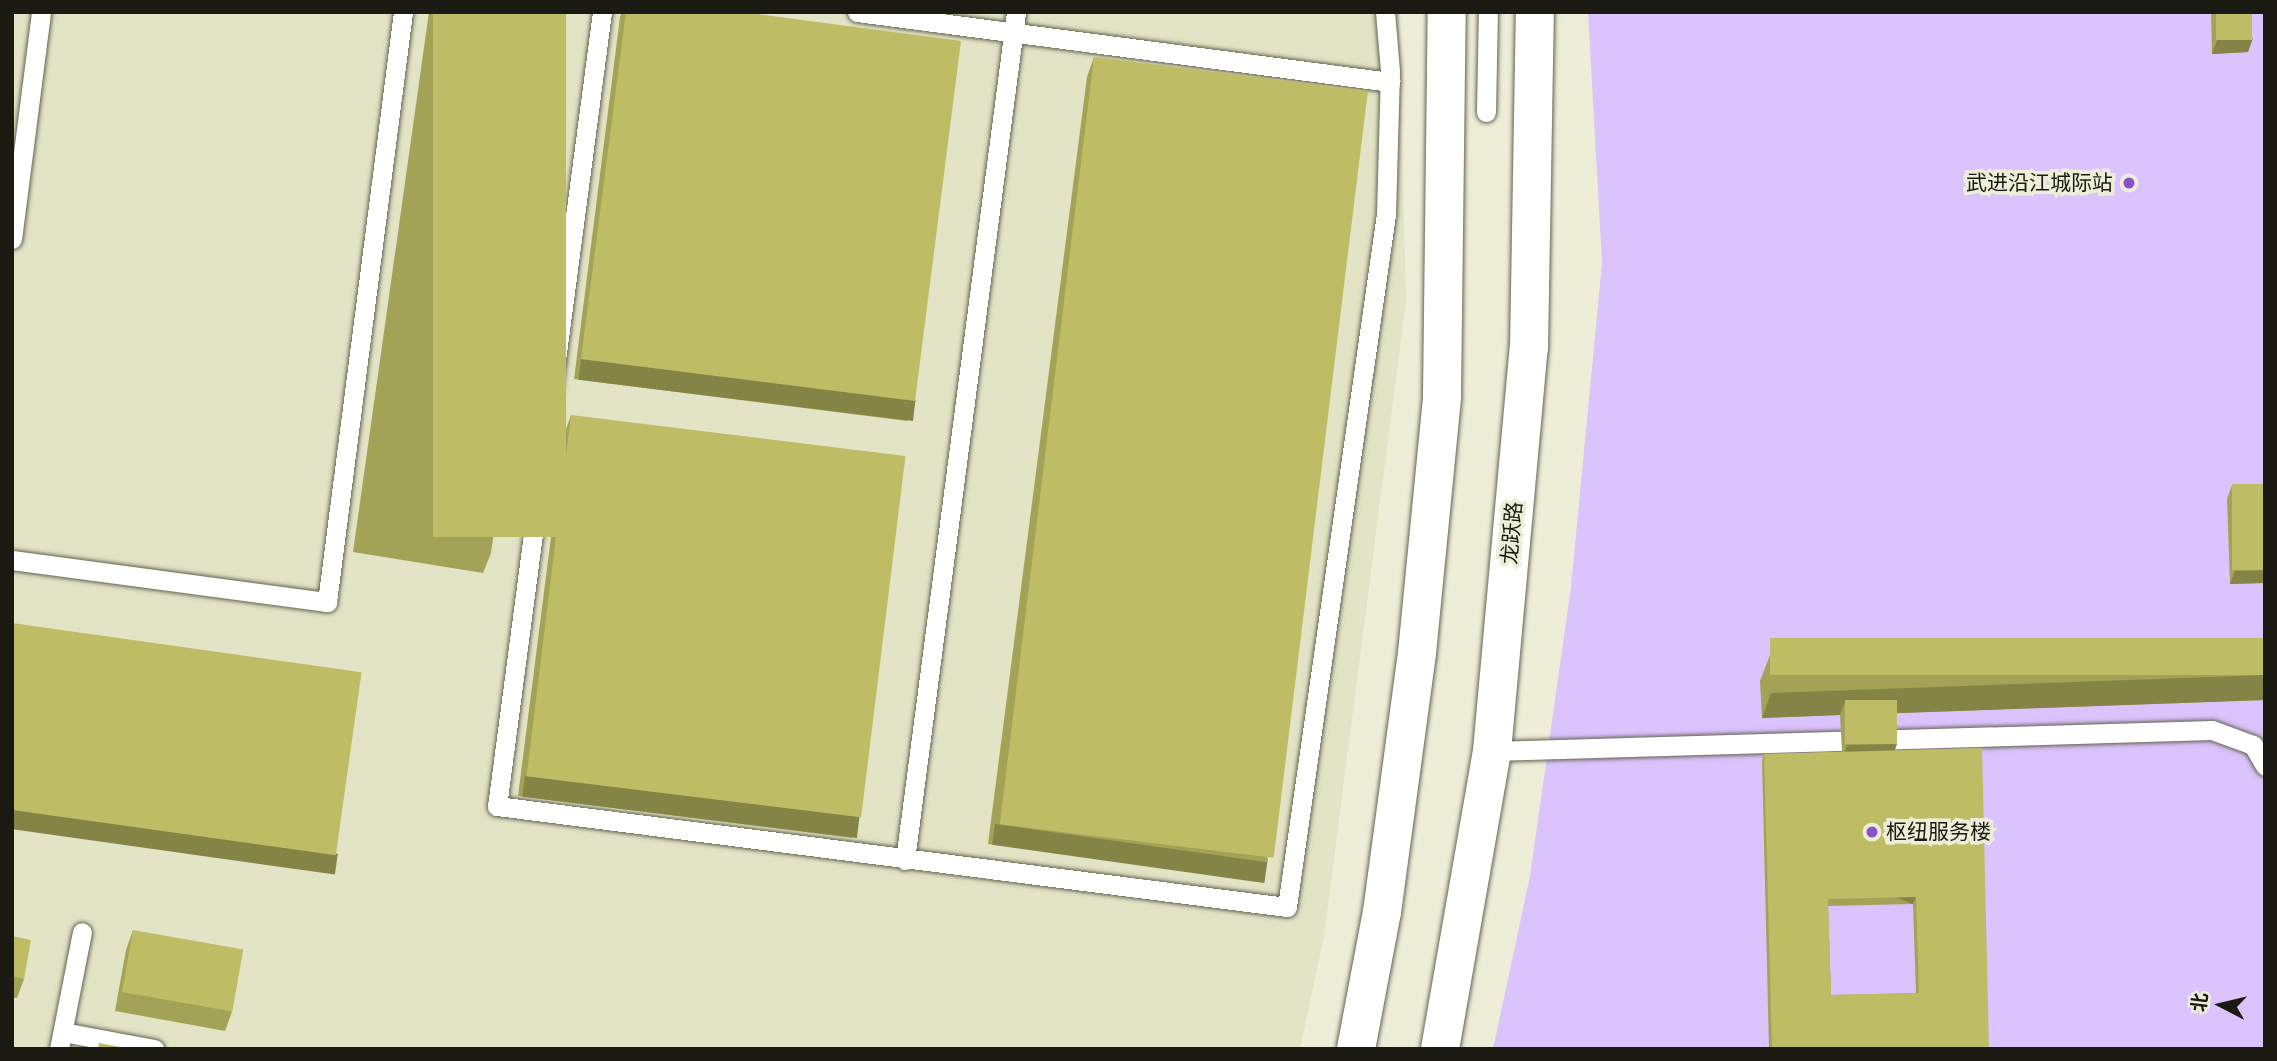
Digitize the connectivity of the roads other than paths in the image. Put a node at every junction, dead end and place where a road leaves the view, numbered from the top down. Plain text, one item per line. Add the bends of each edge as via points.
1 (41, 12) edge
2 (403, 12) edge
3 (602, 12) edge
4 (858, 12) edge
5 (1385, 12) edge
6 (1447, 12) edge
7 (1488, 12) edge
8 (1535, 12) edge
9 (1014, 22) edge
10 (1390, 82) junction
11 (1486, 112) dead end
12 (12, 239) edge
13 (12, 560) edge
14 (1492, 751) junction
15 (2265, 766) edge
16 (905, 860) junction
17 (82, 932) dead end
18 (61, 1040) edge
19 (154, 1049) edge
20 (1356, 1049) edge
21 (1440, 1049) edge

1 - 12 lane
2 - 13 lane via 327,602
3 - 16 lane via 496,806
4 - 9 lane
5 - 10 lane
6 - 20 street via 1442,396 1417,653 1382,912
7 - 11 lane
8 - 14 street, 龙跃路 via 1529,348
9 - 10 lane
9 - 16 lane
10 - 16 lane via 1386,214 1286,907
14 - 15 lane via 2212,730 2253,746
14 - 21 street, 龙跃路
17 - 18 lane
18 - 19 lane

